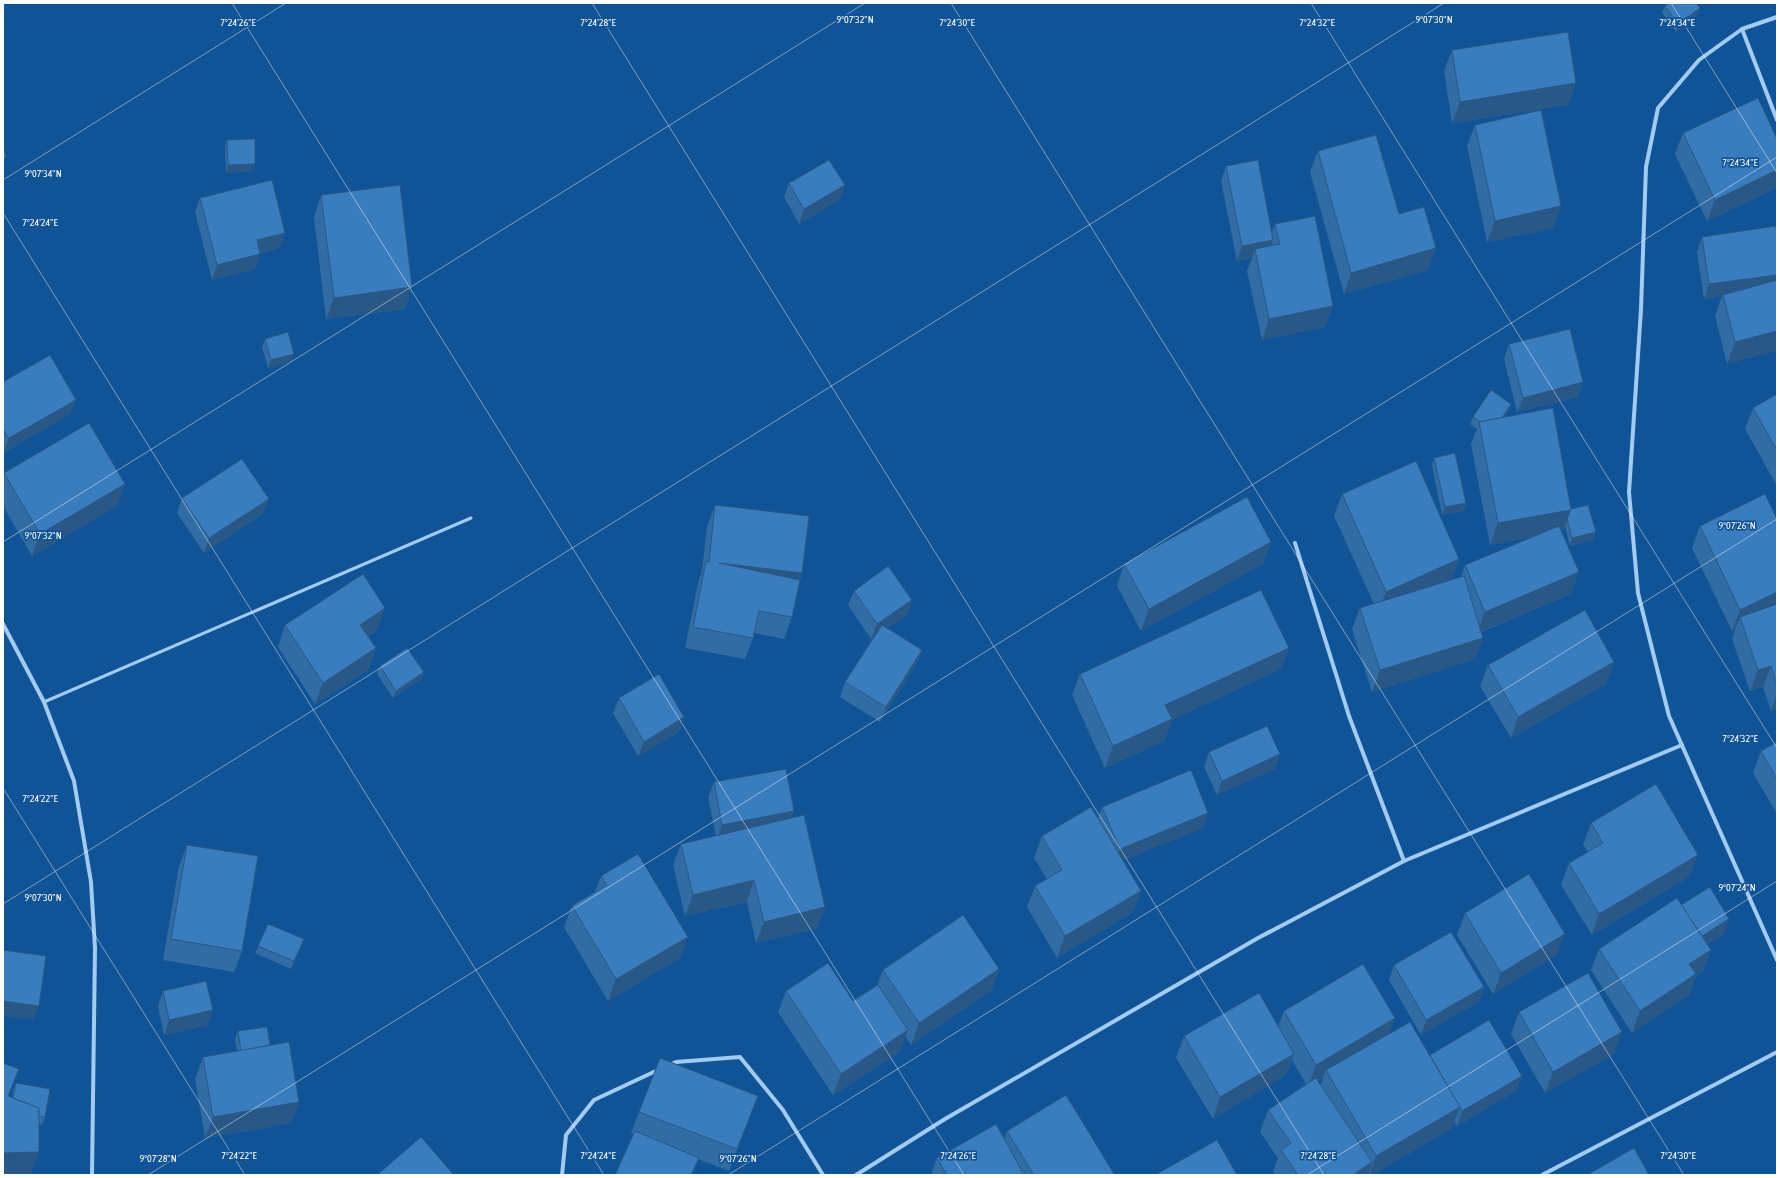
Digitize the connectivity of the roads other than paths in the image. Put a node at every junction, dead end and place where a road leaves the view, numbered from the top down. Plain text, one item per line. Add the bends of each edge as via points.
1 (1777, 17) edge
2 (1742, 29) junction
3 (1777, 120) edge
4 (471, 518) dead end
5 (1295, 544) dead end
6 (3, 624) edge
7 (44, 702) junction
8 (1682, 745) junction
9 (1404, 861) junction
10 (1777, 960) edge
11 (1777, 1052) edge
12 (92, 1175) edge
13 (562, 1175) edge
14 (823, 1175) edge
15 (856, 1175) edge
16 (1542, 1175) edge

1 - 2 street
2 - 3 street
2 - 8 street via 1698,60 1658,108 1646,167 1641,309 1629,492 1638,593 1669,716
4 - 7 lane
5 - 9 street via 1349,716
6 - 7 street
7 - 12 street via 74,782 91,882 95,948
8 - 9 street
8 - 10 street
9 - 15 street via 1258,938 945,1119
11 - 16 street
13 - 14 street via 566,1135 594,1100 676,1062 740,1057 784,1110

